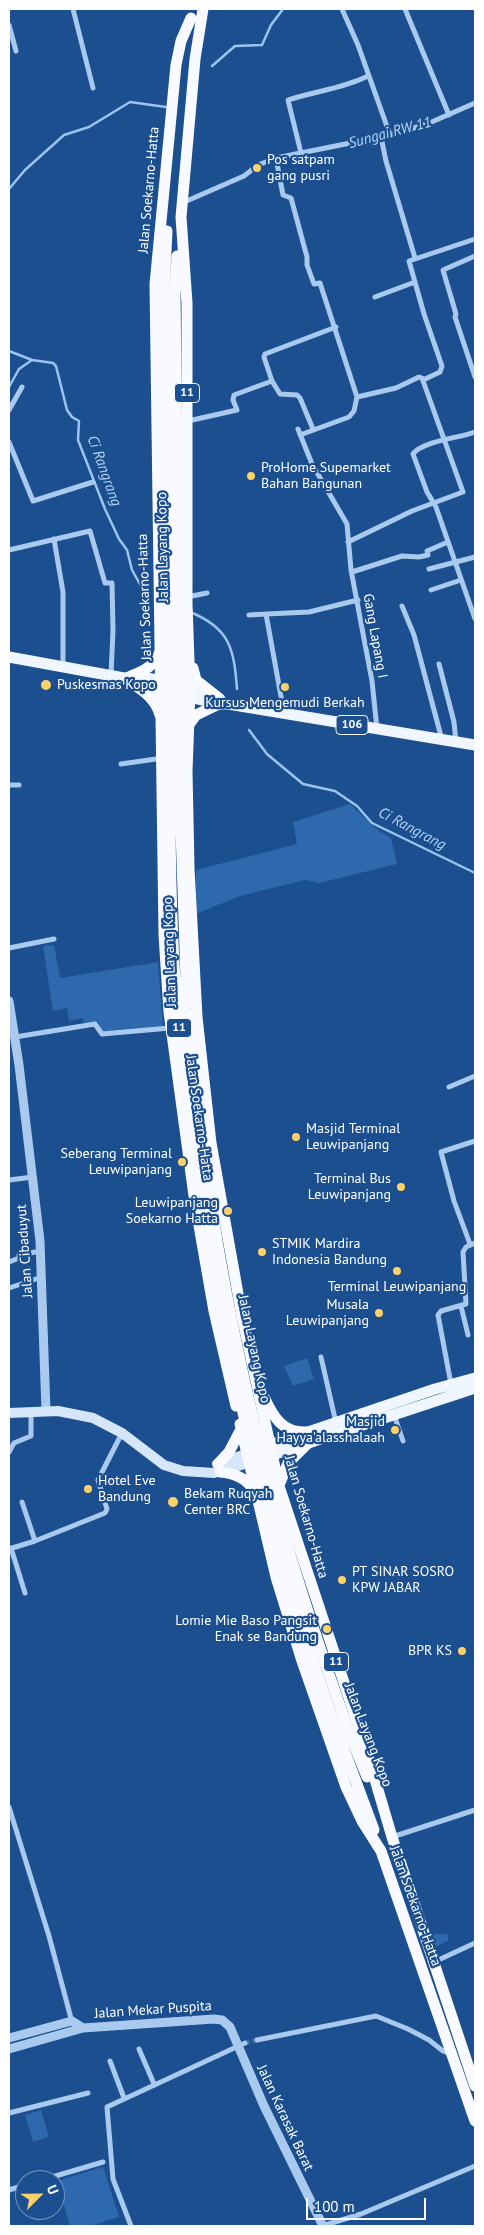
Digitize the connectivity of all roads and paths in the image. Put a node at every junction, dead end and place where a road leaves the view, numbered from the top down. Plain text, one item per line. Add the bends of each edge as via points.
1 (73, 9) edge
2 (203, 9) edge
3 (342, 9) edge
4 (404, 9) edge
5 (192, 13) edge
6 (9, 25) edge
7 (16, 50) dead end
8 (368, 76) junction
9 (93, 88) dead end
10 (475, 104) edge
11 (449, 115) junction
12 (390, 135) junction
13 (381, 137) junction
14 (301, 152) junction
15 (276, 158) junction
16 (182, 203) junction
17 (181, 217) junction
18 (167, 233) joint
19 (475, 240) edge
20 (475, 256) edge
21 (415, 258) junction
22 (415, 282) junction
23 (170, 292) junction
24 (375, 297) dead end
25 (336, 327) junction
26 (475, 377) edge
27 (423, 380) junction
28 (272, 381) junction
29 (22, 387) dead end
30 (357, 397) junction
31 (9, 410) edge
32 (187, 421) junction
33 (313, 429) junction
34 (475, 432) edge
35 (444, 440) junction
36 (9, 442) edge
37 (93, 482) dead end
38 (434, 503) junction
39 (54, 539) junction
40 (448, 542) junction
41 (348, 544) junction
42 (9, 550) edge
43 (475, 557) edge
44 (455, 564) junction
45 (188, 570) junction
46 (429, 570) dead end
47 (159, 572) junction
48 (352, 572) junction
49 (461, 580) junction
50 (431, 590) dead end
51 (207, 593) dead end
52 (187, 597) junction
53 (358, 600) junction
54 (402, 606) dead end
55 (266, 614) junction
56 (249, 615) dead end
57 (475, 619) edge
58 (161, 647) junction
59 (189, 649) junction
60 (9, 657) edge
61 (439, 664) dead end
62 (63, 667) junction
63 (111, 676) junction
64 (129, 679) junction
65 (162, 687) junction
66 (190, 694) junction
67 (222, 702) junction
68 (284, 714) junction
69 (162, 724) junction
70 (187, 728) junction
71 (377, 730) junction
72 (442, 740) junction
73 (456, 743) junction
74 (475, 745) edge
75 (163, 758) junction
76 (121, 764) dead end
77 (9, 785) edge
78 (19, 785) dead end
79 (162, 808) junction
80 (188, 810) junction
81 (54, 939) dead end
82 (9, 948) edge
83 (9, 1001) edge
84 (171, 1028) junction
85 (15, 1037) junction
86 (475, 1076) edge
87 (449, 1087) dead end
88 (475, 1141) edge
89 (33, 1177) junction
90 (9, 1180) edge
91 (473, 1243) edge
92 (41, 1251) junction
93 (9, 1262) edge
94 (42, 1276) junction
95 (9, 1288) edge
96 (461, 1306) junction
97 (241, 1310) junction
98 (215, 1315) junction
99 (468, 1335) dead end
100 (321, 1357) dead end
101 (254, 1377) junction
102 (475, 1378) edge
103 (451, 1384) junction
104 (475, 1388) edge
105 (46, 1411) junction
106 (31, 1412) junction
107 (9, 1413) edge
108 (394, 1415) junction
109 (336, 1424) junction
110 (241, 1429) junction
111 (122, 1433) junction
112 (307, 1438) junction
113 (403, 1441) dead end
114 (271, 1450) junction
115 (9, 1452) edge
116 (247, 1458) junction
117 (219, 1468) junction
118 (279, 1486) junction
119 (255, 1493) junction
120 (22, 1502) dead end
121 (35, 1541) junction
122 (10, 1548) edge
123 (302, 1560) junction
124 (274, 1570) junction
125 (25, 1593) dead end
126 (347, 1740) junction
127 (9, 1807) edge
128 (475, 1810) edge
129 (392, 1838) junction
130 (381, 1851) junction
131 (475, 1943) edge
132 (434, 1962) junction
133 (72, 2021) junction
134 (224, 2021) joint
135 (79, 2030) junction
136 (9, 2038) edge
137 (257, 2040) tunnel mouth
138 (242, 2045) junction
139 (450, 2048) junction
140 (9, 2049) edge
141 (139, 2049) dead end
142 (110, 2060) dead end
143 (154, 2084) junction
144 (475, 2086) edge
145 (88, 2093) dead end
146 (124, 2098) junction
147 (9, 2113) edge
148 (475, 2121) edge
149 (103, 2162) dead end
150 (475, 2166) edge
151 (65, 2173) edge
152 (131, 2226) edge
153 (322, 2226) edge

1 - 9 street
2 - 16 highway, Jalan Soekarno-Hatta / 11 via 195,59
3 - 8 street
4 - 11 street
5 - 18 highway, Jalan Soekarno-Hatta / 11 via 176,121
5 - 47 highway, Jalan Soekarno-Hatta / 11 via 180,41 176,65 156,274
6 - 7 street
8 - 12 street
8 - 14 street via 338,88 288,100
10 - 11 street
11 - 12 street
12 - 13 street
13 - 14 street
13 - 21 street
14 - 15 street
15 - 16 street
15 - 25 street via 283,195 291,198 314,284 320,283
16 - 17 highway, Jalan Soekarno-Hatta / 11
17 - 23 highway, Jalan Layang Kopo / 11
17 - 32 highway, Jalan Soekarno-Hatta / 11 via 187,303
18 - 23 highway, Jalan Layang Kopo / 11
19 - 21 street
20 - 26 street via 443,270
21 - 22 street via 409,261
22 - 24 street
22 - 27 street via 442,366 440,372
23 - 126 highway, Jalan Layang Kopo / 11, bridge via 181,830 187,1009 195,1091 231,1321 263,1457
25 - 28 street via 265,354
25 - 30 street
27 - 30 street via 419,378 396,388
27 - 35 street
28 - 32 street via 234,395 237,410
28 - 33 street via 280,394 300,398
29 - 31 street
30 - 33 street via 349,417
32 - 45 highway, Jalan Soekarno-Hatta / 11
33 - 41 street, Gang Lapang I via 299,432 328,494 347,524
34 - 35 street
35 - 38 street via 463,492
35 - 38 street via 412,454
36 - 37 street via 34,501
38 - 40 street
38 - 41 street via 403,515
39 - 42 street
39 - 62 street via 63,592
39 - 63 street via 89,530 105,584 112,583
40 - 44 street
40 - 48 street via 427,551 428,555 402,556
41 - 48 street, Gang Lapang I
43 - 44 street
44 - 46 street
44 - 49 street
45 - 47 highway via 186,578 176,585 164,582
45 - 52 highway, Jalan Soekarno-Hatta / 11
47 - 58 highway, Jalan Soekarno-Hatta / 11
48 - 53 street, Gang Lapang I
49 - 50 street
49 - 57 street
51 - 52 street
52 - 59 highway, Jalan Soekarno-Hatta / 11
53 - 55 street via 308,612
53 - 71 street, Gang Lapang I
54 - 72 street via 414,635
55 - 56 street
55 - 68 street
58 - 64 highway via 153,664
58 - 65 highway, Jalan Soekarno-Hatta / 11
59 - 66 highway, Jalan Soekarno-Hatta / 11
59 - 67 highway via 196,680
60 - 62 main road, 106
61 - 73 street
62 - 63 main road, 106
63 - 64 main road, 106
64 - 65 main road, 106
64 - 69 highway via 154,701
65 - 66 main road, 106
65 - 69 highway, Jalan Soekarno-Hatta / 11
66 - 67 main road, 106
66 - 70 highway, Jalan Soekarno-Hatta / 11
67 - 68 main road, 106
67 - 70 highway via 196,715
68 - 71 main road, 106
69 - 75 highway, Jalan Soekarno-Hatta / 11
70 - 80 highway, Jalan Soekarno-Hatta / 11
71 - 72 main road, 106
72 - 73 main road, 106
73 - 74 main road, 106
75 - 76 street
75 - 79 highway, Jalan Soekarno-Hatta / 11
77 - 78 street
79 - 80 highway via 165,801 176,796 183,799
79 - 84 highway, Jalan Soekarno-Hatta / 11 via 164,935
80 - 97 highway, Jalan Soekarno-Hatta / 11 via 193,957 202,1074
81 - 82 street
83 - 85 street, Jalan Cibaduyut
84 - 85 street via 102,1034 95,1024
84 - 98 highway, Jalan Soekarno-Hatta / 11 via 195,1203
85 - 89 street, Jalan Cibaduyut
86 - 87 street
88 - 91 street via 441,1152 454,1201
89 - 90 street
89 - 92 street, Jalan Cibaduyut
91 - 96 street via 463,1252 467,1301
92 - 93 street via 19,1255
92 - 94 street, Jalan Cibaduyut
94 - 95 street
94 - 105 street, Jalan Cibaduyut
96 - 99 street
96 - 103 street via 441,1311 438,1315
97 - 98 highway via 240,1318 232,1325 221,1324
97 - 101 highway, Jalan Soekarno-Hatta / 11
98 - 110 highway, Jalan Soekarno-Hatta / 11
100 - 109 street
101 - 112 highway via 278,1422
101 - 114 highway, Jalan Soekarno-Hatta / 11
102 - 103 main road
103 - 109 main road
104 - 108 main road
105 - 106 main road
105 - 111 main road via 68,1411 86,1416
106 - 107 main road
106 - 115 street via 31,1436 14,1443
108 - 112 main road
108 - 113 street
109 - 112 main road
110 - 116 highway, Jalan Soekarno-Hatta / 11
110 - 117 highway
111 - 117 main road via 164,1465 183,1471
111 - 121 street via 98,1480 107,1509 105,1514
112 - 114 main road
112 - 118 highway via 288,1463
114 - 116 main road
114 - 118 highway, Jalan Soekarno-Hatta / 11
116 - 117 main road
116 - 119 highway, Jalan Soekarno-Hatta / 11
117 - 119 highway via 248,1482
118 - 123 highway, Jalan Soekarno-Hatta / 11
119 - 124 highway, Jalan Soekarno-Hatta / 11
120 - 121 street
121 - 122 street
122 - 125 street
123 - 124 highway via 294,1555 284,1555
123 - 129 highway, Jalan Soekarno-Hatta / 11 via 365,1746
124 - 130 highway, Jalan Soekarno-Hatta / 11 via 346,1787
126 - 129 highway, Jalan Layang Kopo / 11
126 - 130 highway, Jalan Layang Kopo / 11
127 - 133 street
128 - 129 street
129 - 132 highway, Jalan Soekarno-Hatta / 11
130 - 139 highway, Jalan Soekarno-Hatta / 11
131 - 132 street
132 - 144 highway, Jalan Soekarno-Hatta / 11
133 - 135 street, Jalan Mekar Puspita
133 - 136 street
134 - 135 street, Jalan Mekar Puspita via 214,2019
134 - 138 street, Jalan Karasak Barat
135 - 140 street, Jalan Mekar Puspita
137 - 139 street via 376,2016 429,2040 443,2052
138 - 143 street
138 - 153 street, Jalan Karasak Barat via 264,2106
139 - 148 highway, Jalan Soekarno-Hatta / 11
141 - 143 street
142 - 146 street
143 - 146 street
145 - 147 street
146 - 152 street via 107,2107 113,2179
149 - 151 street
150 - 153 street via 361,2214

